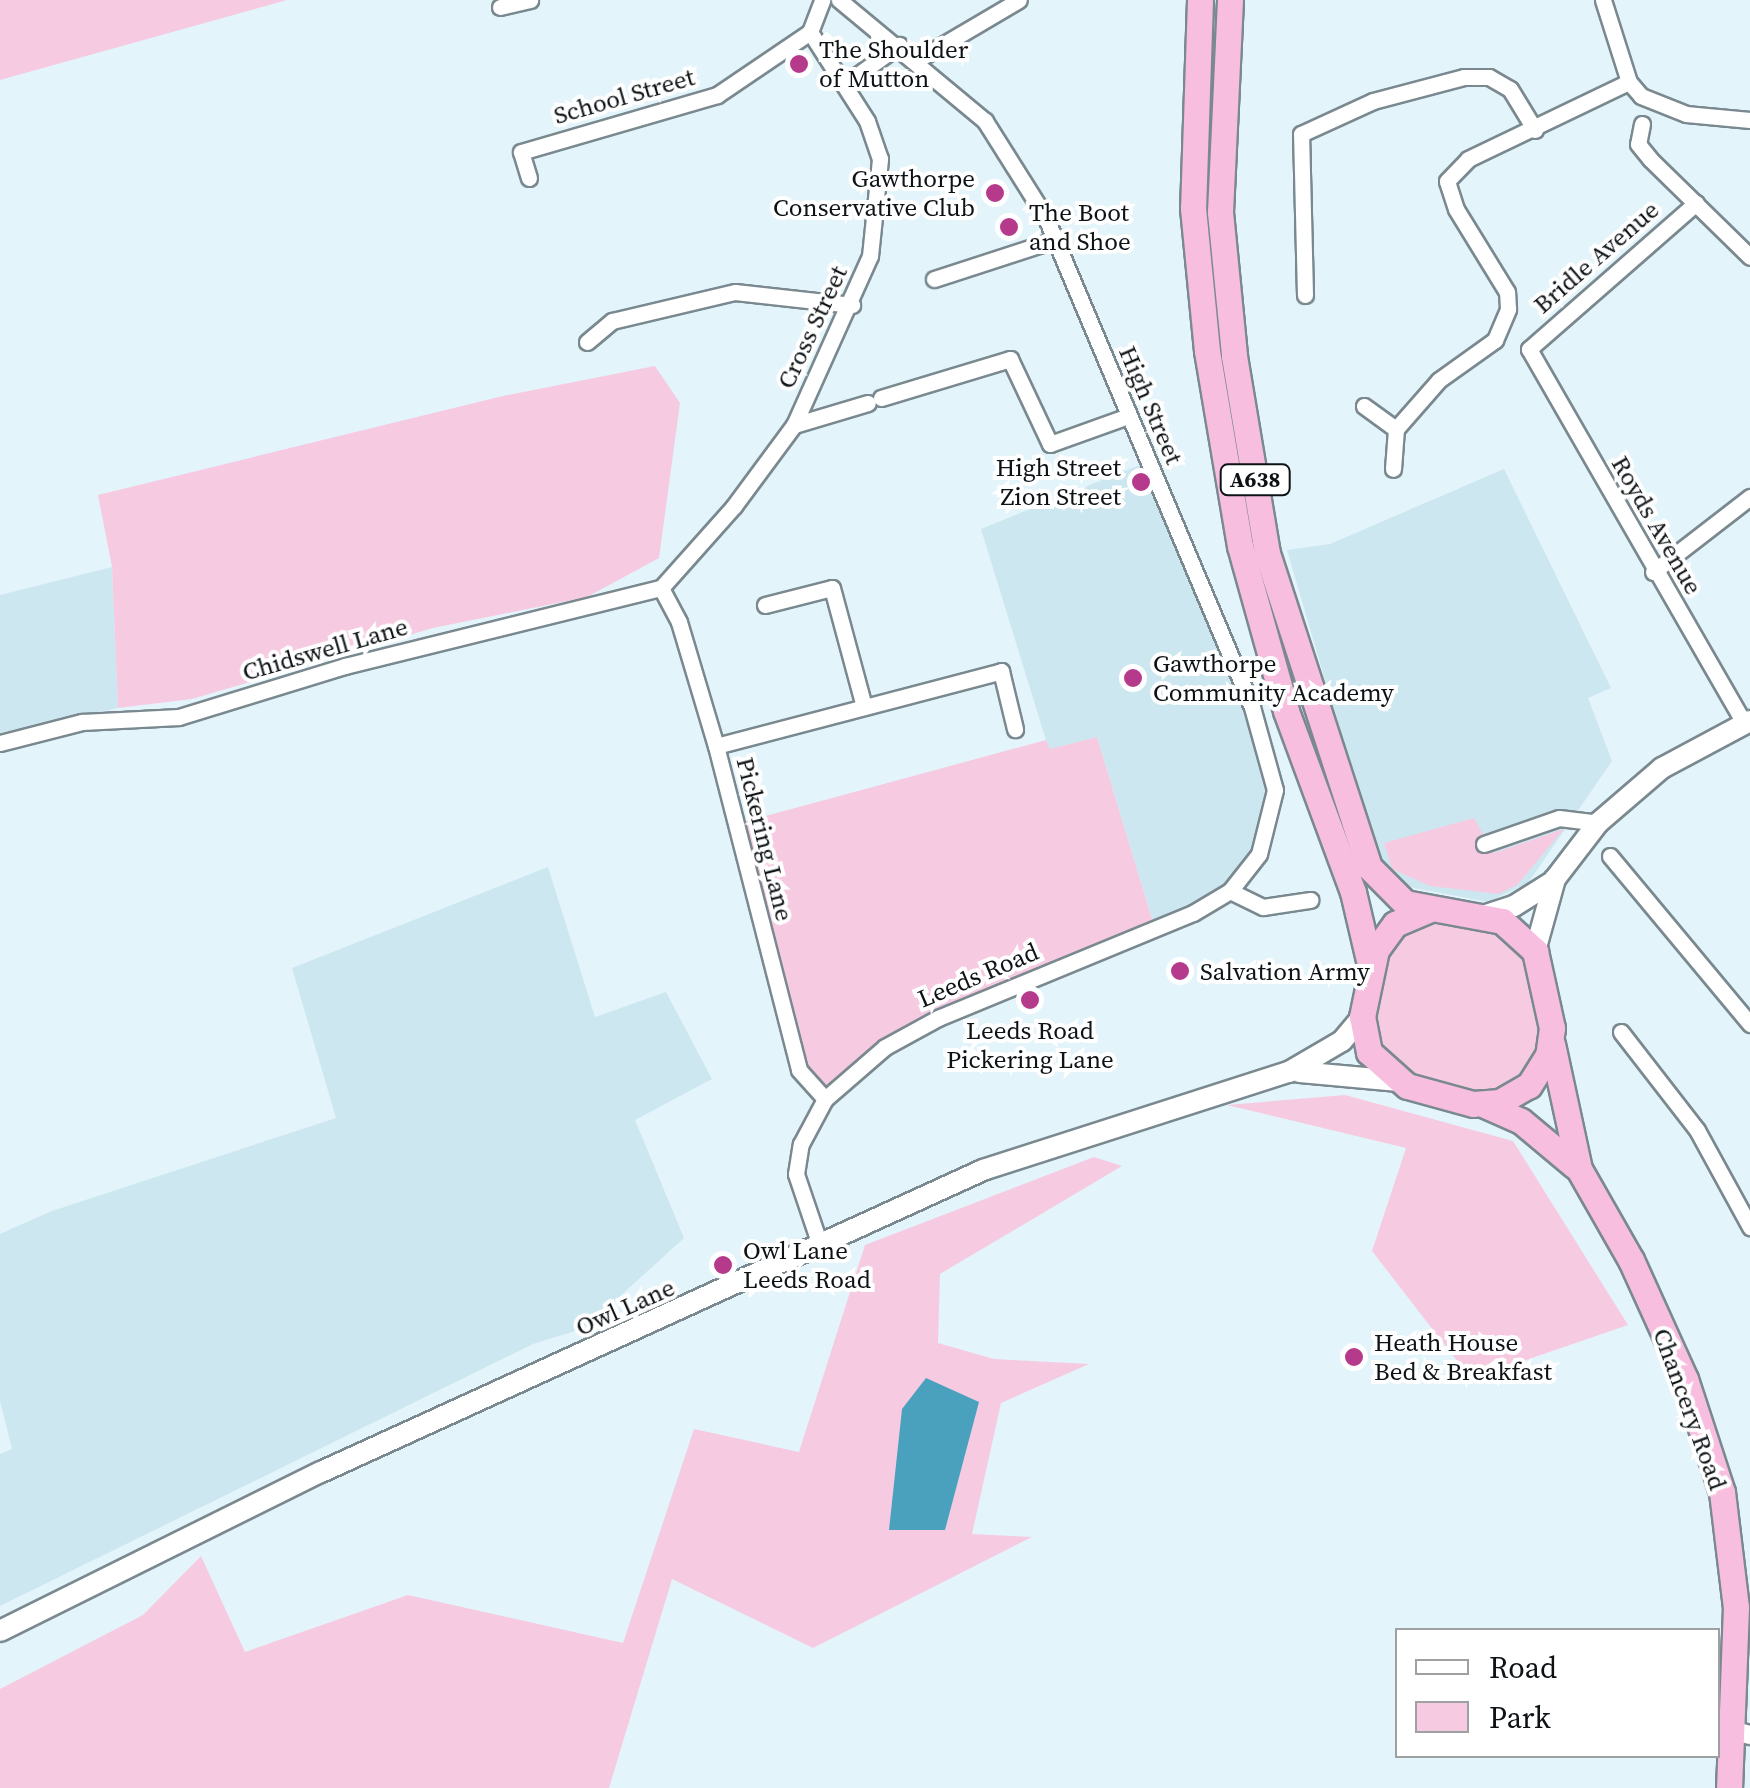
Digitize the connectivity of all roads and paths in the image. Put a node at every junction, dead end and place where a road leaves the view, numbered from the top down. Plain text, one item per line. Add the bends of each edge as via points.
1 (822, 0) edge
2 (839, 0) edge
3 (1019, 0) edge
4 (1200, 0) edge
5 (1230, 0) edge
6 (1604, 0) edge
7 (524, 1) edge
8 (500, 7) dead end
9 (810, 32) junction
10 (900, 45) junction
11 (916, 60) junction
12 (1629, 82) junction
13 (845, 84) junction
14 (1750, 120) edge
15 (1642, 124) dead end
16 (1535, 130) junction
17 (529, 178) dead end
18 (1696, 203) junction
19 (1057, 239) junction
20 (1750, 257) edge
21 (934, 279) dead end
22 (1305, 295) dead end
23 (852, 305) junction
24 (588, 342) dead end
25 (1530, 349) joint
26 (1364, 406) dead end
27 (1128, 416) junction
28 (794, 424) junction
29 (1396, 429) junction
30 (1393, 469) dead end
31 (1750, 497) edge
32 (1654, 572) junction
33 (662, 588) junction
34 (764, 605) dead end
35 (864, 708) junction
36 (1748, 722) edge
37 (1015, 729) dead end
38 (0, 743) edge
39 (716, 746) junction
40 (1598, 824) junction
41 (1484, 844) dead end
42 (1610, 856) dead end
43 (1556, 879) junction
44 (1230, 891) junction
45 (1310, 900) dead end
46 (1431, 910) junction
47 (1486, 915) junction
48 (1535, 951) junction
49 (1371, 969) junction
50 (1362, 1017) junction
51 (1750, 1024) edge
52 (1621, 1032) dead end
53 (1552, 1039) junction
54 (1288, 1072) junction
55 (1397, 1082) junction
56 (825, 1099) junction
57 (1485, 1105) junction
58 (1579, 1169) junction
59 (1750, 1227) edge
60 (820, 1245) junction
61 (0, 1630) edge
62 (1742, 1733) edge
63 (1729, 1788) edge

1 - 9 street
2 - 10 street, High Street
3 - 11 street
4 - 49 highway, A638 via 1192,208 1207,351 1237,526 1286,711 1353,892
5 - 46 highway, A638 via 1220,212 1234,356 1267,553 1369,866 1385,890
6 - 12 street
7 - 8 street
9 - 13 street, Cross Street
9 - 17 street, School Street via 717,95 521,152
10 - 11 street, High Street
10 - 13 street
11 - 19 street, High Street via 996,135
12 - 14 street via 1672,110
12 - 16 street
13 - 23 street, Cross Street via 876,142 881,175 873,242
15 - 18 street via 1638,144
16 - 22 street via 1510,89 1488,77 1464,77 1373,101 1301,134
16 - 29 street via 1468,159 1447,181 1456,210 1507,292 1508,309 1495,340 1439,380
18 - 20 street
18 - 25 street, Bridle Avenue
19 - 21 street
19 - 27 street, High Street
23 - 24 street via 734,292 612,321
23 - 28 street, Cross Street
25 - 32 street, Royds Avenue
26 - 29 street
27 - 28 street via 1050,444 1010,359
27 - 44 street, High Street via 1269,756 1275,790 1270,823 1259,854
28 - 33 street, Cross Street
29 - 30 street
31 - 32 street
32 - 36 street, Royds Avenue
33 - 38 street, Chidswell Lane via 346,666 179,717 82,722
33 - 39 street, Pickering Lane via 679,622
34 - 35 street via 832,588
35 - 37 street via 1001,670
35 - 39 street
36 - 40 main road via 1662,768
39 - 56 street, Pickering Lane via 799,1070
40 - 41 street via 1559,818
40 - 43 main road
42 - 51 street
43 - 47 main road
43 - 48 main road
44 - 45 street via 1264,908
44 - 56 street, Leeds Road via 1193,913 938,1018 885,1047
46 - 47 highway, A638
46 - 49 highway, A638 via 1395,924
47 - 48 highway, A638 via 1514,928
48 - 53 highway
49 - 50 highway, A638
50 - 54 main road, Owl Lane via 1317,1060
50 - 55 highway via 1369,1052
52 - 59 street via 1697,1130
53 - 57 highway via 1530,1086
53 - 58 highway, Chancery Road
54 - 55 main road, Owl Lane
54 - 60 main road, Owl Lane via 983,1170
55 - 57 highway
56 - 60 street, Leeds Road via 801,1144 796,1174
57 - 58 highway, Chancery Road via 1521,1121
58 - 62 highway, Chancery Road via 1631,1260 1684,1379 1722,1492
60 - 61 main road, Owl Lane via 322,1472
62 - 63 highway, Chancery Road

